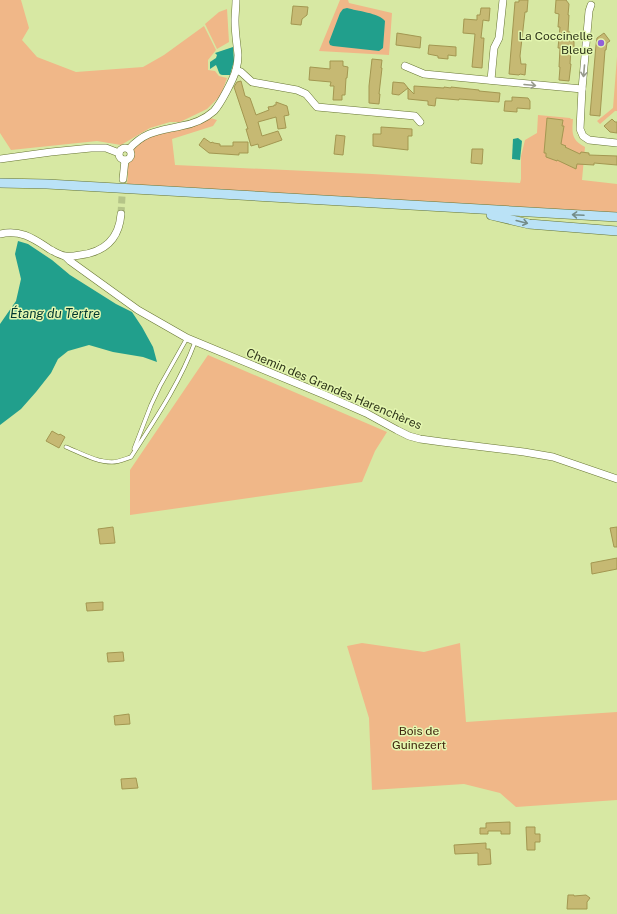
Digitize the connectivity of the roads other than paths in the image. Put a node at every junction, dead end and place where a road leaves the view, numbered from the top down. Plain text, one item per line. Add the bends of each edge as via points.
1 (236, 0) edge
2 (502, 0) edge
3 (592, 2) edge
4 (405, 66) dead end
5 (236, 70) junction
6 (491, 80) junction
7 (582, 89) junction
8 (420, 122) dead end
9 (617, 143) edge
10 (129, 149) junction
11 (120, 154) junction
12 (0, 159) edge
13 (125, 160) junction
14 (123, 179) tunnel mouth
15 (0, 183) edge
16 (470, 209) junction
17 (121, 214) tunnel mouth
18 (617, 217) edge
19 (617, 231) edge
20 (0, 234) edge
21 (66, 257) junction
22 (187, 338) junction
23 (195, 342) junction
24 (66, 447) dead end
25 (131, 457) junction
26 (617, 479) edge

1 - 5 street
2 - 6 street via 499,38 494,48
3 -> 7 street
4 - 6 street via 424,74
5 - 8 street via 252,82 306,94 318,107 415,116
5 - 10 street via 223,97 209,115 190,124 154,132 143,137
6 -> 7 street
7 - 9 street via 580,129 583,136 589,140
10 - 11 street via 124,148
10 - 13 street via 131,155
11 - 12 street via 106,148 91,148
11 - 13 street
13 - 14 street
15 - 16 main road
18 -> 16 main road
16 -> 19 main road via 529,224
17 - 21 street via 119,227 105,247 87,254
20 - 21 street, Chemin des Grandes Harenchères via 11,232 29,236
21 - 22 street, Chemin des Grandes Harenchères via 138,310
22 - 23 street, Chemin des Grandes Harenchères
22 - 25 lane via 157,392
23 - 25 lane via 168,398
23 - 26 street, Chemin des Grandes Harenchères via 366,413 409,436 554,457
24 - 25 lane via 98,460 117,462

